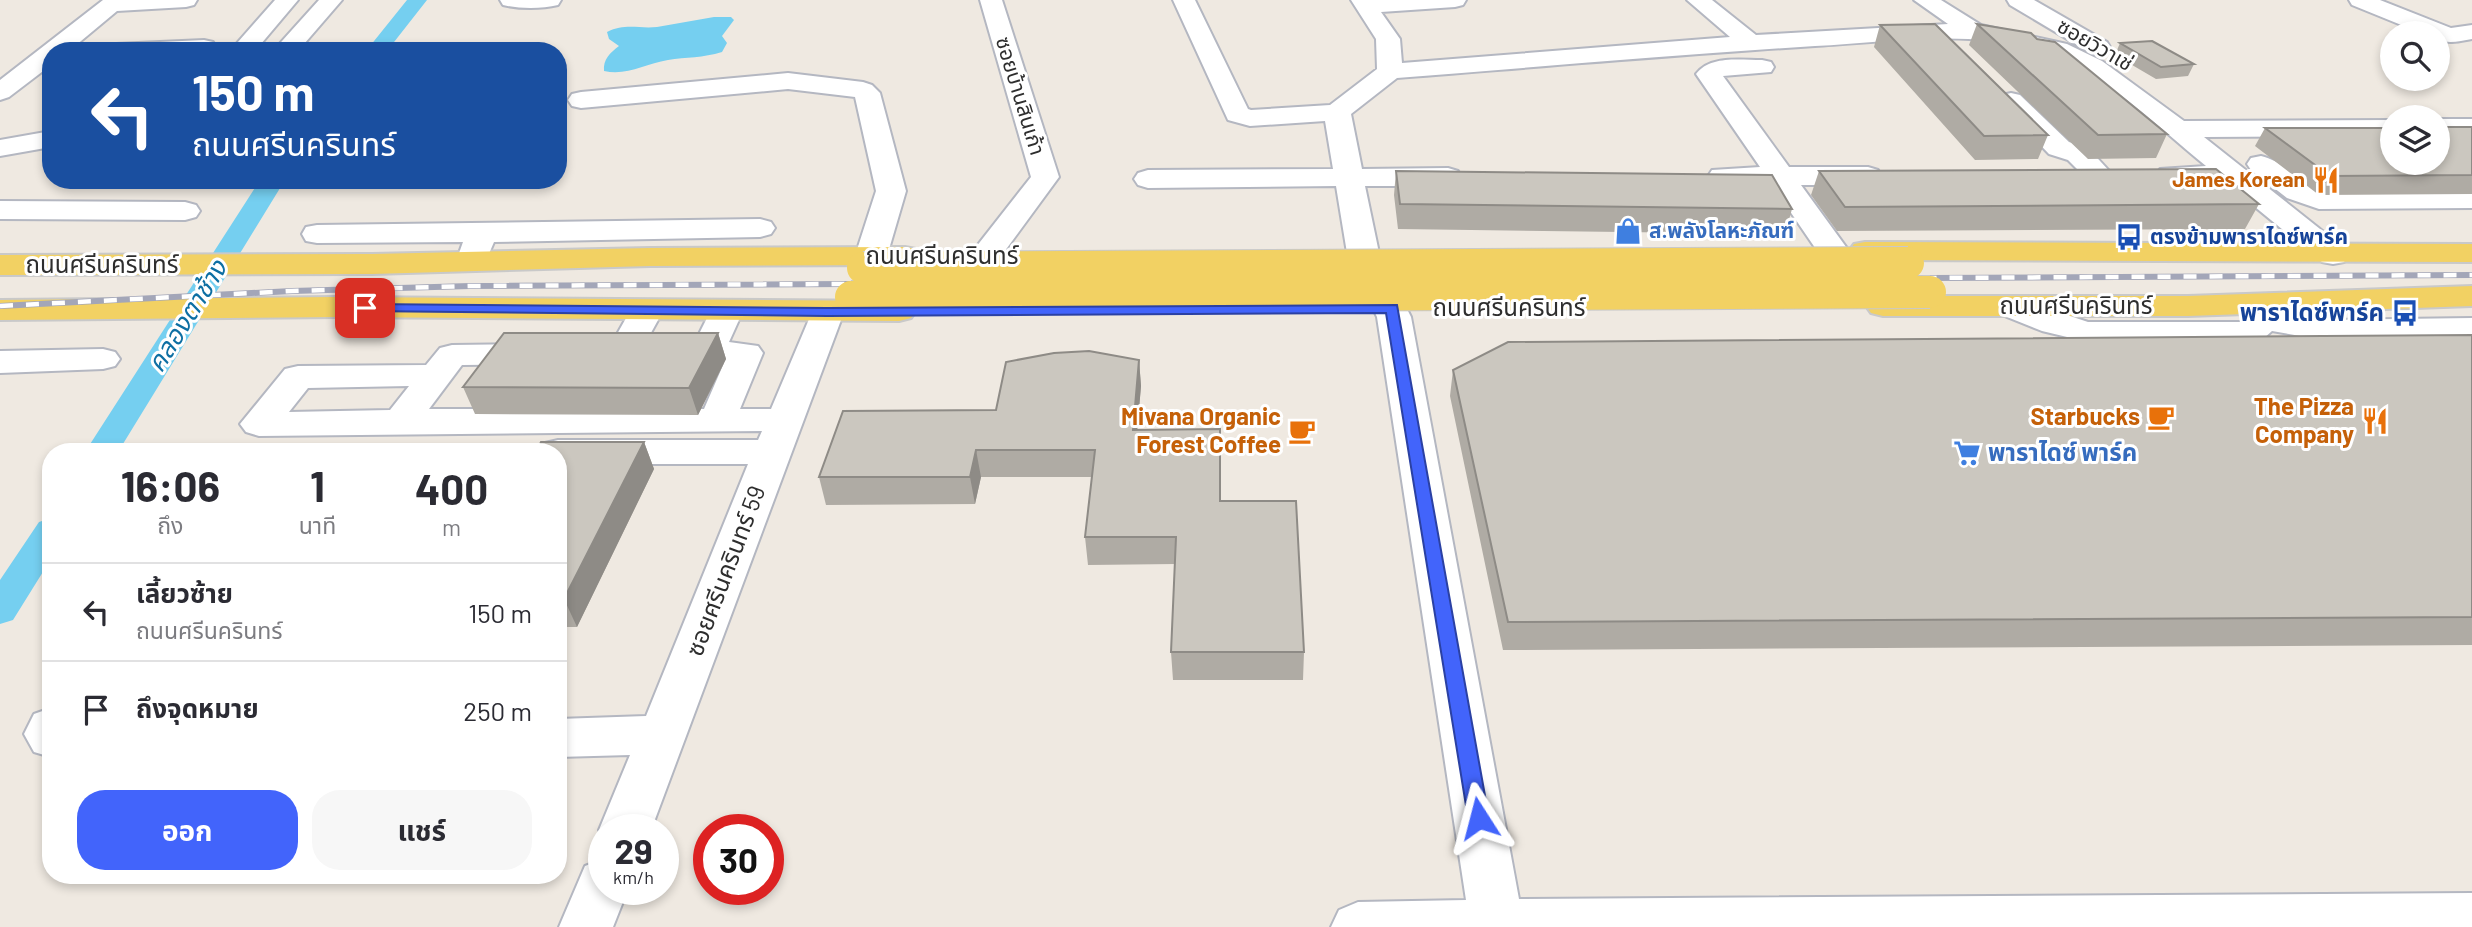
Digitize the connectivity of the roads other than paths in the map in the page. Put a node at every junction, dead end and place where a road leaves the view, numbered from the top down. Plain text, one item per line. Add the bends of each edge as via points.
1 (186, 0) edge
2 (287, 0) edge
3 (331, 0) edge
4 (511, 0) edge
5 (550, 0) edge
6 (991, 0) edge
7 (1184, 0) edge
8 (1455, 0) edge
9 (1699, 0) edge
10 (1925, 0) edge
11 (2018, 0) edge
12 (2360, 0) edge
13 (114, 2) edge
14 (1365, 3) edge
15 (1973, 30) junction
16 (2460, 34) edge
17 (65, 42) edge
18 (250, 42) edge
19 (293, 42) edge
20 (1751, 43) junction
21 (42, 60) edge
22 (1787, 66) dead end
23 (1390, 71) junction
24 (0, 92) edge
25 (2002, 92) edge
26 (2140, 99) junction
27 (581, 100) dead end
28 (1338, 116) junction
29 (42, 122) edge
30 (2450, 127) edge
31 (2472, 127) edge
32 (2217, 128) junction
33 (2380, 128) edge
34 (0, 129) edge
35 (2176, 129) junction
36 (42, 141) edge
37 (0, 148) edge
38 (2234, 175) junction
39 (1699, 176) edge
40 (1783, 176) junction
41 (1894, 176) edge
42 (1477, 177) edge
43 (1352, 178) junction
44 (1148, 180) dead end
45 (2472, 199) edge
46 (0, 210) edge
47 (185, 211) dead end
48 (760, 228) dead end
49 (317, 234) dead end
50 (477, 247) junction
51 (1737, 251) junction
52 (1833, 251) junction
53 (1363, 253) junction
54 (2472, 253) edge
55 (2323, 255) junction
56 (999, 256) junction
57 (372, 264) junction
58 (0, 265) edge
59 (853, 283) junction
60 (2472, 296) edge
61 (2387, 297) junction
62 (2009, 306) joint
63 (338, 307) junction
64 (1765, 307) junction
65 (1392, 308) junction
66 (0, 310) edge
67 (1000, 310) junction
68 (646, 311) junction
69 (726, 311) junction
70 (2262, 312) junction
71 (2472, 328) edge
72 (624, 353) junction
73 (684, 353) junction
74 (103, 359) dead end
75 (0, 362) edge
76 (437, 375) junction
77 (718, 420) junction
78 (401, 421) junction
79 (777, 436) junction
80 (567, 451) edge
81 (662, 735) junction
82 (567, 738) edge
83 (631, 814) edge
84 (595, 905) edge
85 (2472, 916) edge
86 (2016, 923) edge
87 (1497, 925) edge
88 (586, 927) edge
89 (1358, 927) edge

1 - 13 street
2 - 18 street
3 - 19 street
4 - 5 street
6 - 56 street, ซอยบ้านสินเก้า via 1045,177
7 - 28 street via 1237,114 1250,118
8 - 14 street
9 - 20 street
10 - 15 street
11 - 26 street, ซอยวิวาเช่ via 2147,75 2152,80
12 - 16 street
13 - 17 street
14 - 23 street via 1388,39
15 - 20 street
15 - 26 street via 2079,57
20 - 23 street
21 - 24 street
22 - 40 street via 1722,68 1709,74
23 - 28 street
25 - 38 street via 2093,171
26 - 35 street
27 - 59 street, ซอยศรีนครินทร์ 59 via 788,81 863,90 891,191
28 - 43 street
29 - 34 street
30 - 31 street
32 - 33 street
32 - 35 street
32 - 45 street via 2306,197
35 - 38 street
36 - 37 street
38 - 55 street
39 - 40 street
40 - 41 street
40 - 52 street
42 - 43 street
43 - 44 street
43 - 53 street
46 - 47 street
48 - 50 street
49 - 50 street
50 - 57 main road, ถนนศรีนครินทร์
50 - 59 main road, ถนนศรีนครินทร์
51 - 52 main road, ถนนศรีนครินทร์
51 - 53 main road, ถนนศรีนครินทร์
51 - 64 main road via 1695,266 1693,279 1715,295
52 - 55 main road, ถนนศรีนครินทร์ via 2192,250
53 - 56 main road, ถนนศรีนครินทร์
53 - 65 street
54 - 55 main road, ถนนศรีนครินทร์
55 - 59 main road, bridge via 2151,262
56 - 59 main road, ถนนศรีนครินทร์
56 - 67 main road via 1054,269 1059,278 1059,285 1048,295
57 - 58 main road, ถนนศรีนครินทร์
57 - 59 main road via 614,268
59 - 61 main road, bridge via 2245,292
59 - 63 main road
59 - 67 main road, ถนนศรีนครินทร์
59 - 69 main road, ถนนศรีนครินทร์
59 - 79 street, ซอยศรีนครินทร์ 59
60 - 61 main road
61 - 70 main road
62 - 64 main road, ถนนศรีนครินทร์
62 - 70 street via 2088,332 2251,332
63 - 66 main road, ถนนศรีนครินทร์
63 - 68 main road, ถนนศรีนครินทร์
64 - 65 main road, ถนนศรีนครินทร์
65 - 67 main road, ถนนศรีนครินทร์
65 - 87 street
68 - 69 main road, ถนนศรีนครินทร์
68 - 72 street
69 - 73 street
70 - 71 street via 2323,330
72 - 73 street
72 - 76 street via 452,355
73 - 77 street via 746,353
74 - 75 street
76 - 78 street
76 - 78 street via 298,377 259,424
77 - 78 street
77 - 79 street
79 - 80 street
79 - 81 street, ซอยศรีนครินทร์ 59
81 - 82 street
81 - 83 street, ซอยศรีนครินทร์ 59
84 - 88 street
85 - 86 street
86 - 87 street
87 - 89 street

